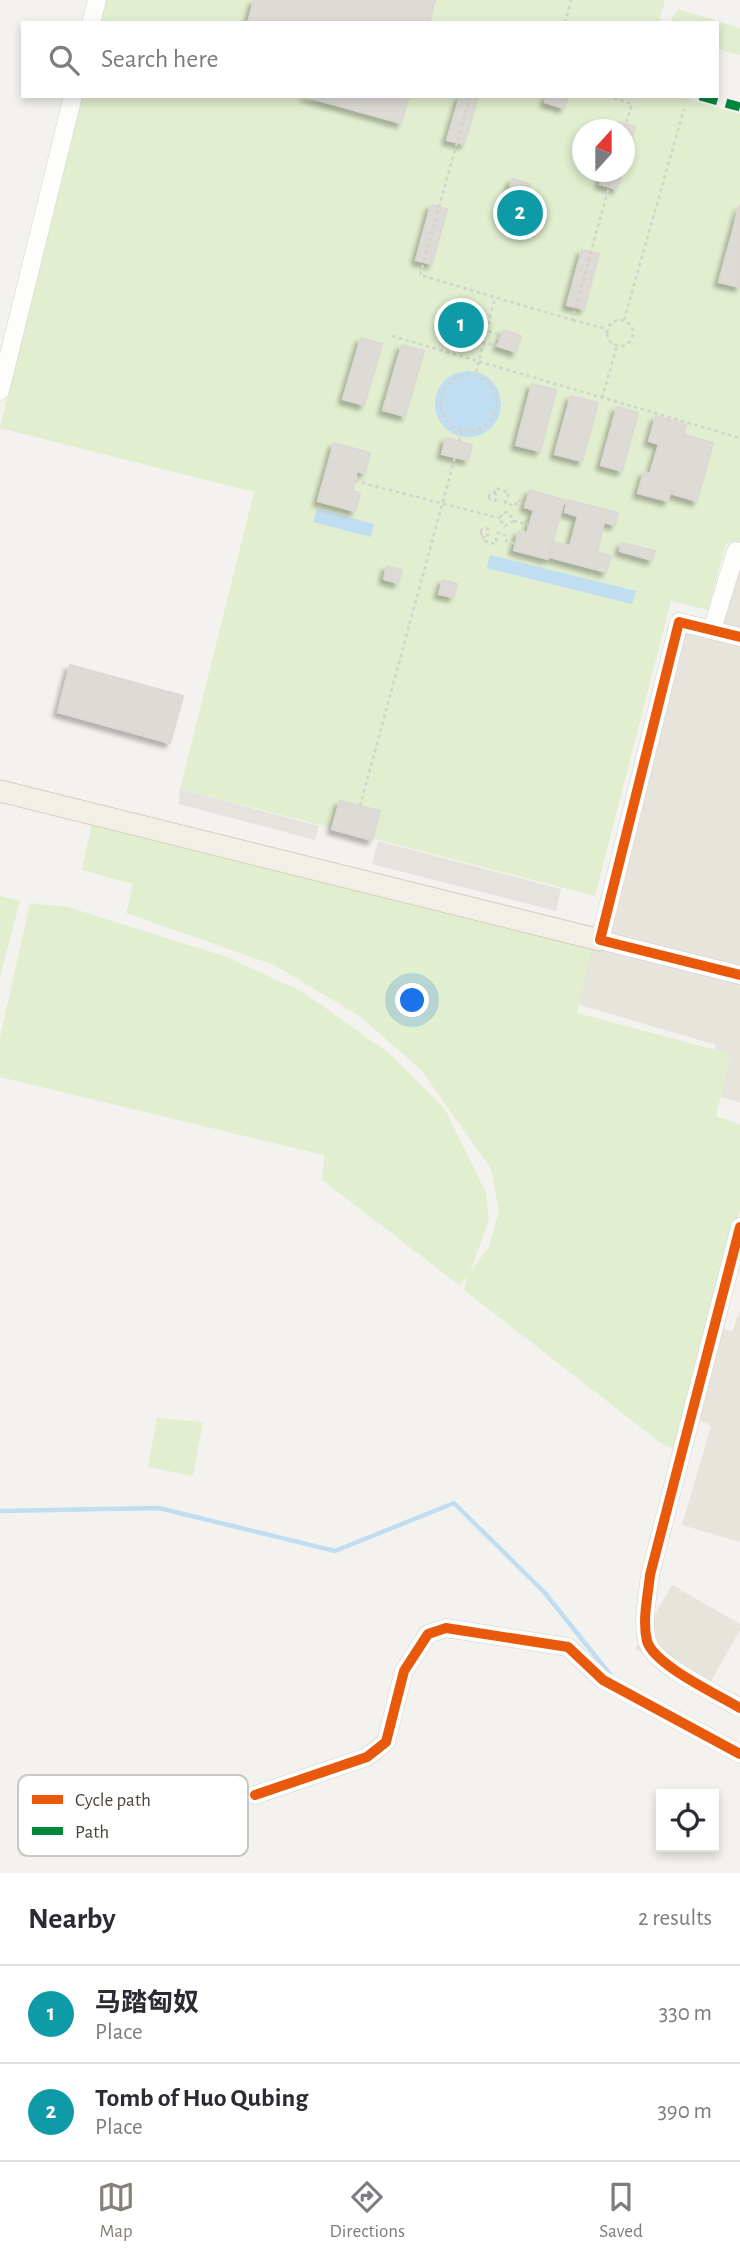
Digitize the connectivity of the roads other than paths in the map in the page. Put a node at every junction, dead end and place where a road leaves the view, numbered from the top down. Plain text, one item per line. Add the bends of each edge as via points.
1 (97, 0) edge
2 (92, 21) edge
3 (73, 98) edge
4 (0, 391) edge
5 (740, 552) edge
6 (712, 630) junction
7 (740, 637) edge
8 (0, 791) edge
9 (600, 940) junction
10 (740, 975) edge
11 (738, 1238) edge
12 (740, 1707) edge
13 (740, 1754) edge
14 (255, 1795) dead end

1 - 2 street
3 - 4 street
5 - 6 street via 736,551
6 - 7 street
6 - 9 street via 679,622
8 - 9 main road
9 - 10 street
11 - 12 street via 650,1574 645,1626 657,1658
13 - 14 street via 603,1680 568,1647 446,1628 428,1634 404,1671 386,1742 366,1757

